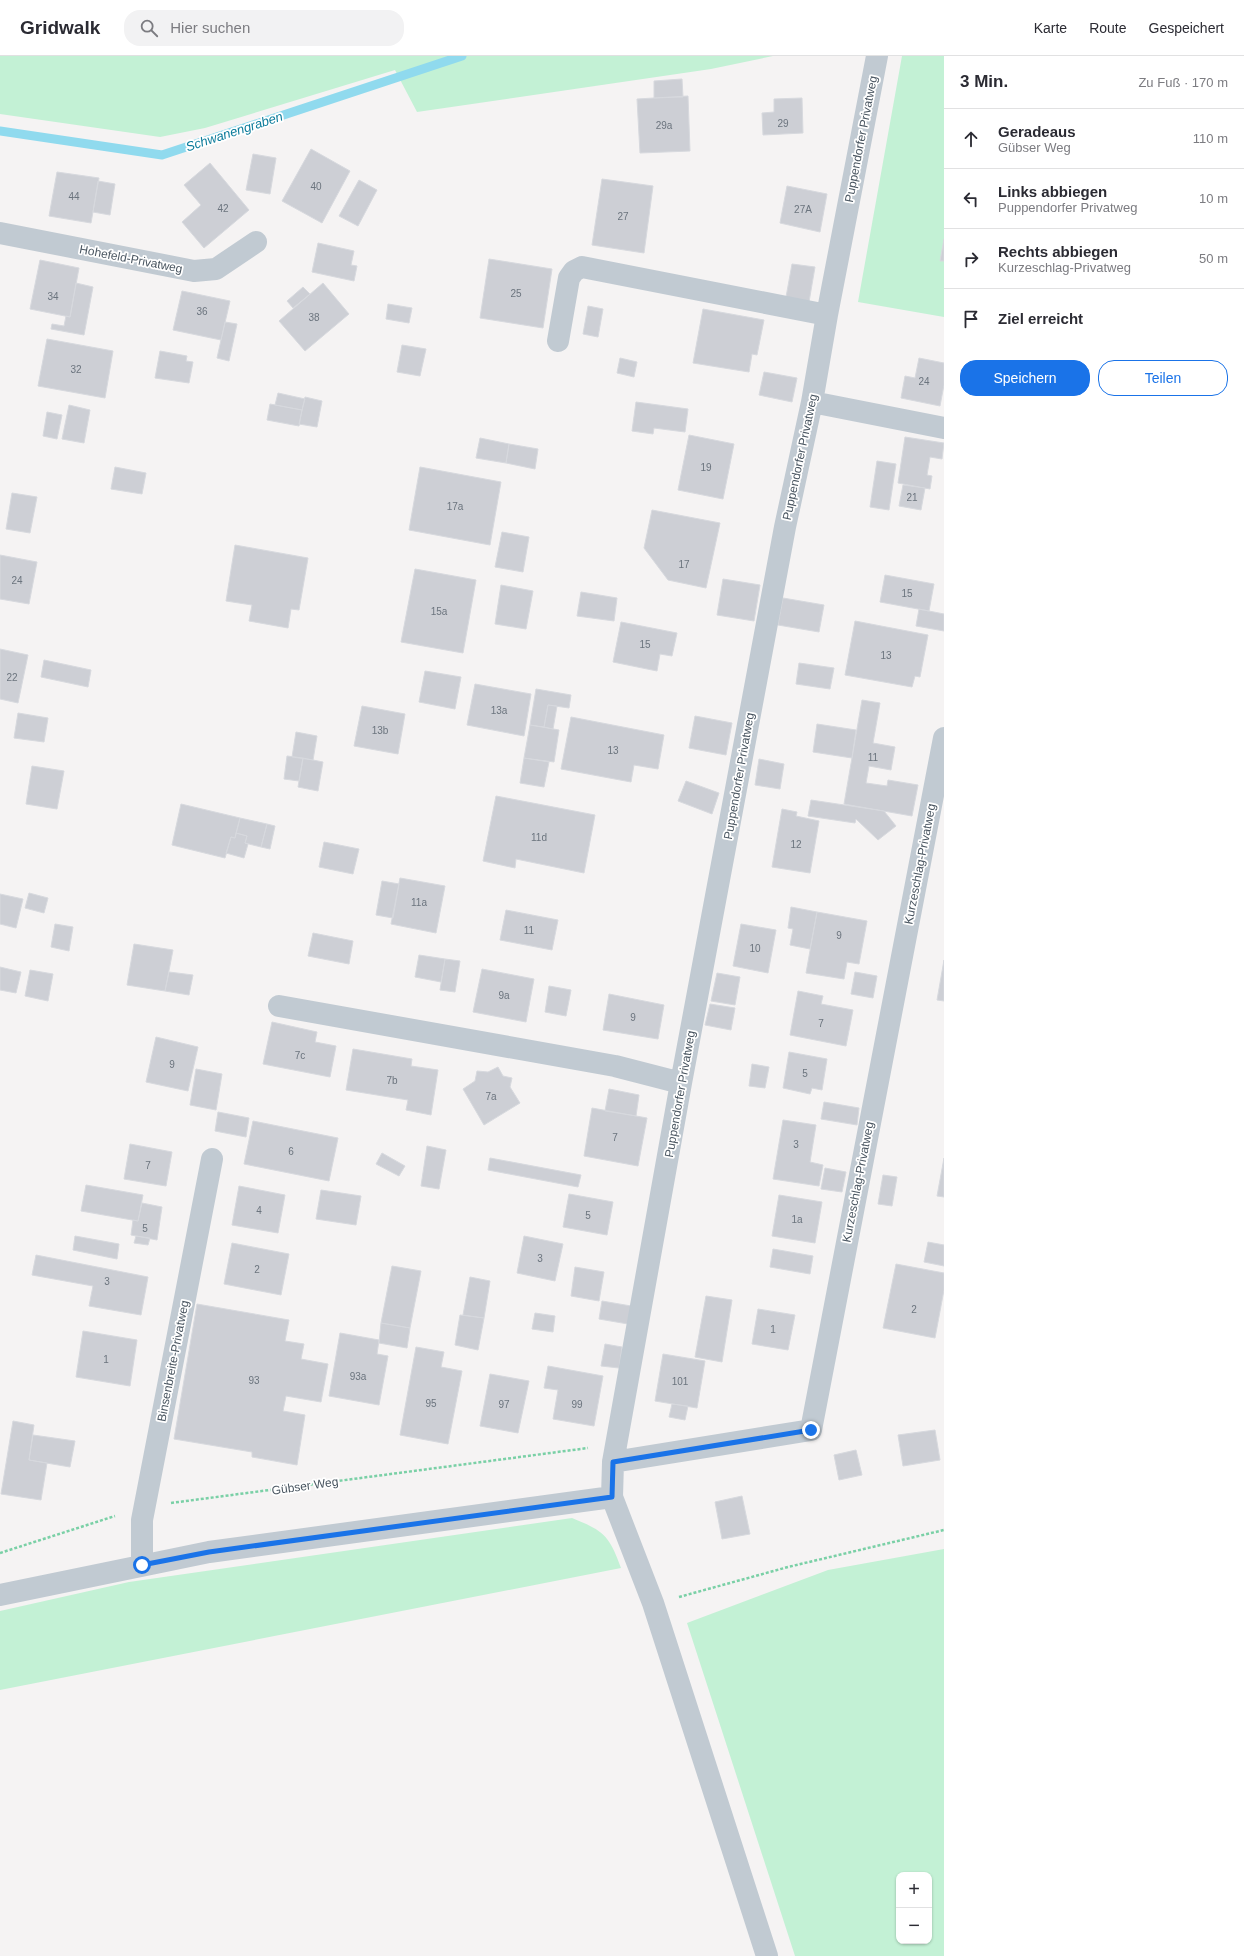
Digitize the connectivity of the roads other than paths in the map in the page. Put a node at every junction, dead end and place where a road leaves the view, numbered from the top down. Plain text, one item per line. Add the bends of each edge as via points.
1 (877, 56) edge
2 (0, 233) edge
3 (256, 242) dead end
4 (827, 315) junction
5 (558, 341) dead end
6 (812, 402) junction
7 (944, 428) edge
8 (944, 738) edge
9 (279, 1006) dead end
10 (681, 1083) junction
11 (212, 1159) dead end
12 (615, 1453) junction
13 (612, 1497) junction
14 (142, 1565) junction
15 (0, 1595) edge
16 (767, 1956) edge

1 - 4 street, Puppendorfer Privatweg
2 - 3 street, Hohefeld-Privatweg via 194,271 216,269
4 - 5 street via 582,267 574,270 569,278
4 - 6 street, Puppendorfer Privatweg
6 - 7 street
6 - 10 street, Puppendorfer Privatweg via 785,527
8 - 12 street, Kurzeschlag-Privatweg via 811,1430
9 - 10 street via 615,1066
10 - 12 street, Puppendorfer Privatweg
11 - 14 street, Binsenbreite-Privatweg via 142,1520
12 - 13 street, Puppendorfer Privatweg
13 - 14 street via 209,1552
13 - 16 street via 653,1603
14 - 15 street

